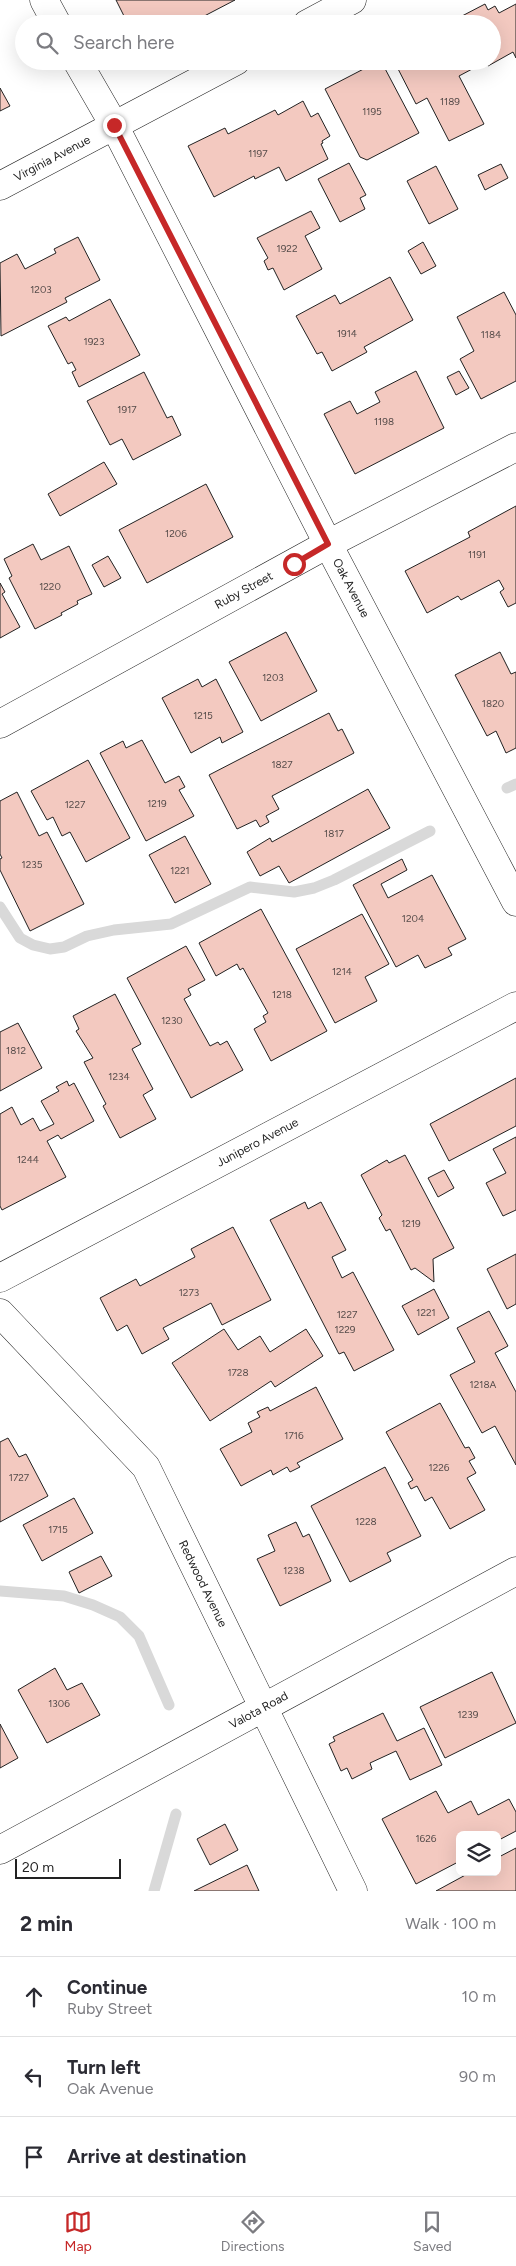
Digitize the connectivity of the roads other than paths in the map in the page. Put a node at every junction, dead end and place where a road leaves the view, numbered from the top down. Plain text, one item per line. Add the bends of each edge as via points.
1 (44, 0) edge
2 (352, 0) edge
3 (52, 15) edge
4 (324, 15) edge
5 (82, 70) edge
6 (219, 70) edge
7 (114, 125) junction
8 (0, 186) edge
9 (516, 447) edge
10 (328, 544) junction
11 (0, 724) edge
12 (516, 902) edge
13 (516, 1006) edge
14 (0, 1278) edge
15 (0, 1313) edge
16 (516, 1571) edge
17 (263, 1708) junction
18 (0, 1850) edge
19 (353, 1891) edge

1 - 3 street
2 - 4 street
5 - 7 street, Oak Avenue
6 - 7 street, Virginia Avenue
7 - 8 street, Virginia Avenue
7 - 10 street, Oak Avenue
9 - 10 street, Ruby Street
10 - 11 street, Ruby Street
10 - 12 street, Oak Avenue
13 - 14 street, Junipero Avenue
15 - 17 street, Redwood Avenue via 146,1467
16 - 17 street, Valota Road
17 - 18 street, Valota Road
17 - 19 street, Redwood Avenue

